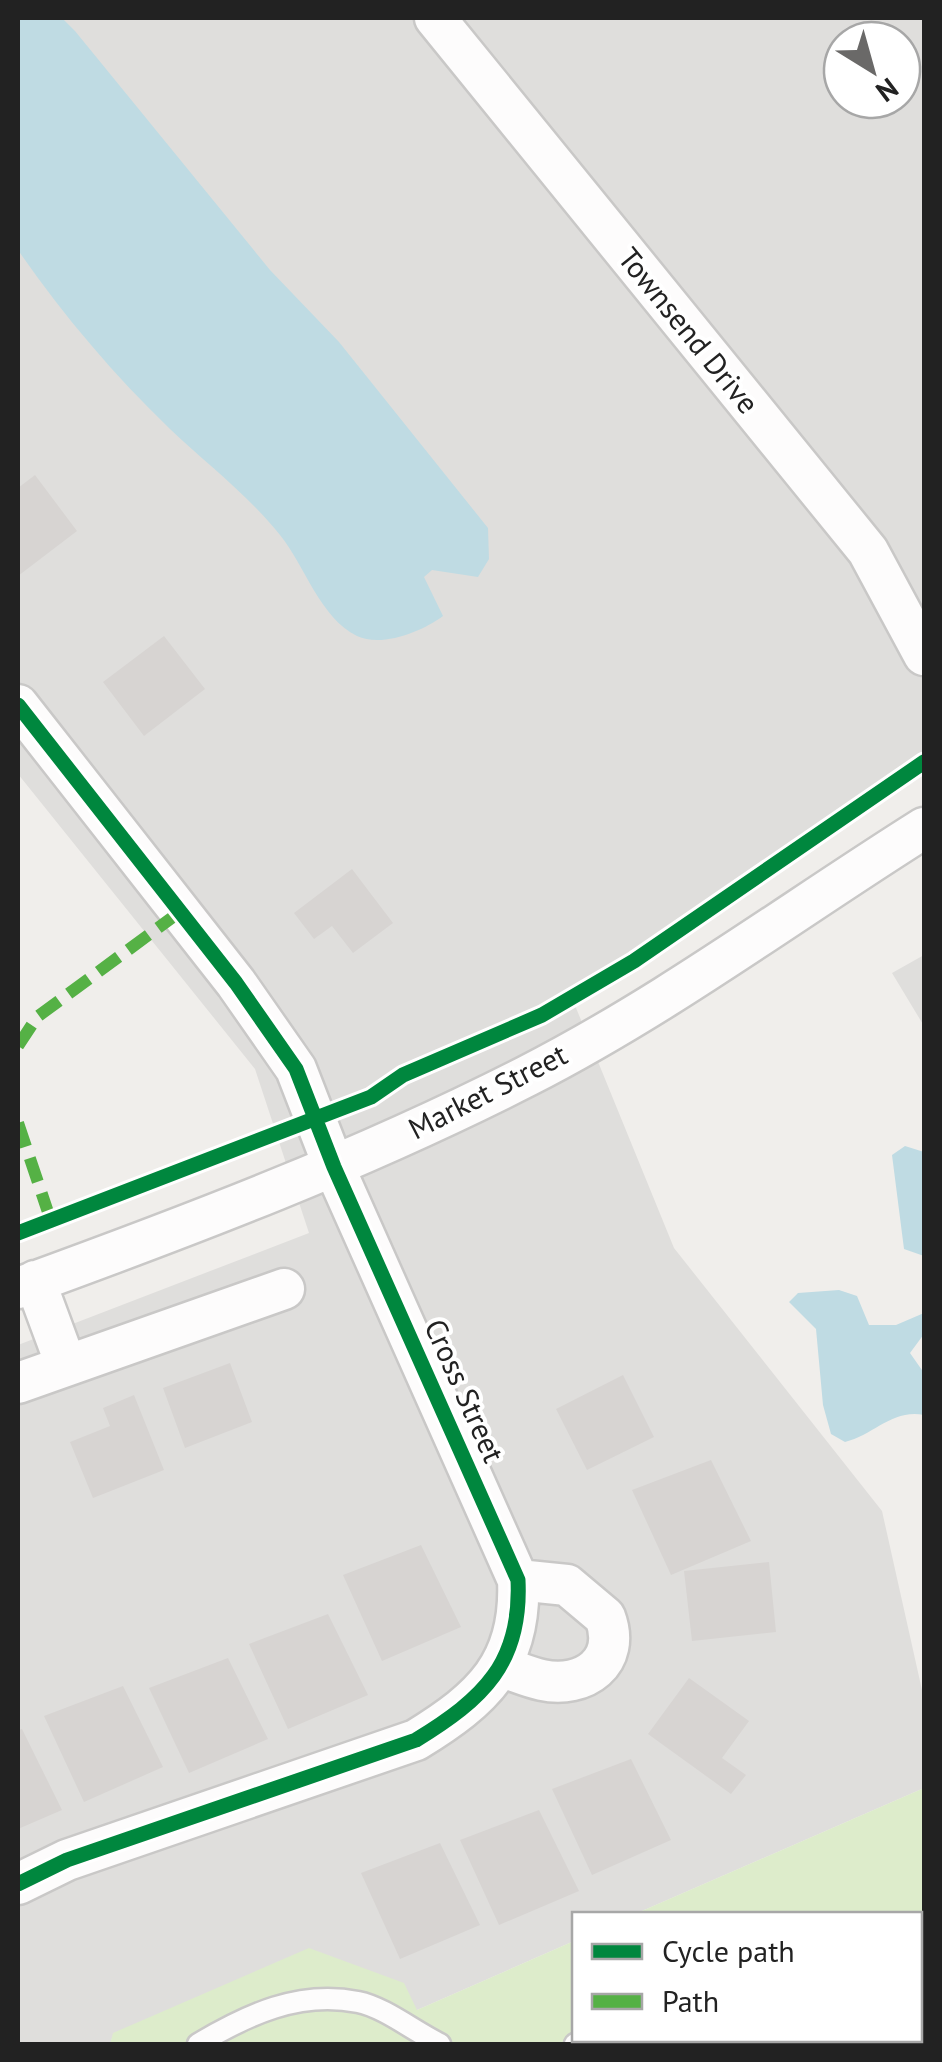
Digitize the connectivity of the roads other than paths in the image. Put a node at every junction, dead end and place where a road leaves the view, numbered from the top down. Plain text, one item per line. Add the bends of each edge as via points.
1 (435, 18) edge
2 (924, 655) edge
3 (18, 704) edge
4 (924, 828) edge
5 (334, 1167) junction
6 (26, 1284) edge
7 (284, 1289) dead end
8 (66, 1365) junction
9 (18, 1383) edge
10 (518, 1580) junction
11 (502, 1667) junction
12 (18, 1884) edge
13 (198, 2044) edge
14 (440, 2044) edge

1 - 2 street, Townsend Drive via 868,552
3 - 5 street, Cross Street via 296,1069
4 - 5 street, Market Street via 699,976 546,1066
5 - 6 street, Market Street
5 - 10 street, Cross Street
6 - 8 street
7 - 8 street
8 - 9 street
10 - 11 street, Cross Street via 520,1616
10 - 11 street via 568,1585 605,1617 608,1647 585,1679 545,1681
11 - 12 street, Cross Street via 464,1710 416,1740 67,1860
13 - 14 lane via 259,2010 312,1999 361,2002

